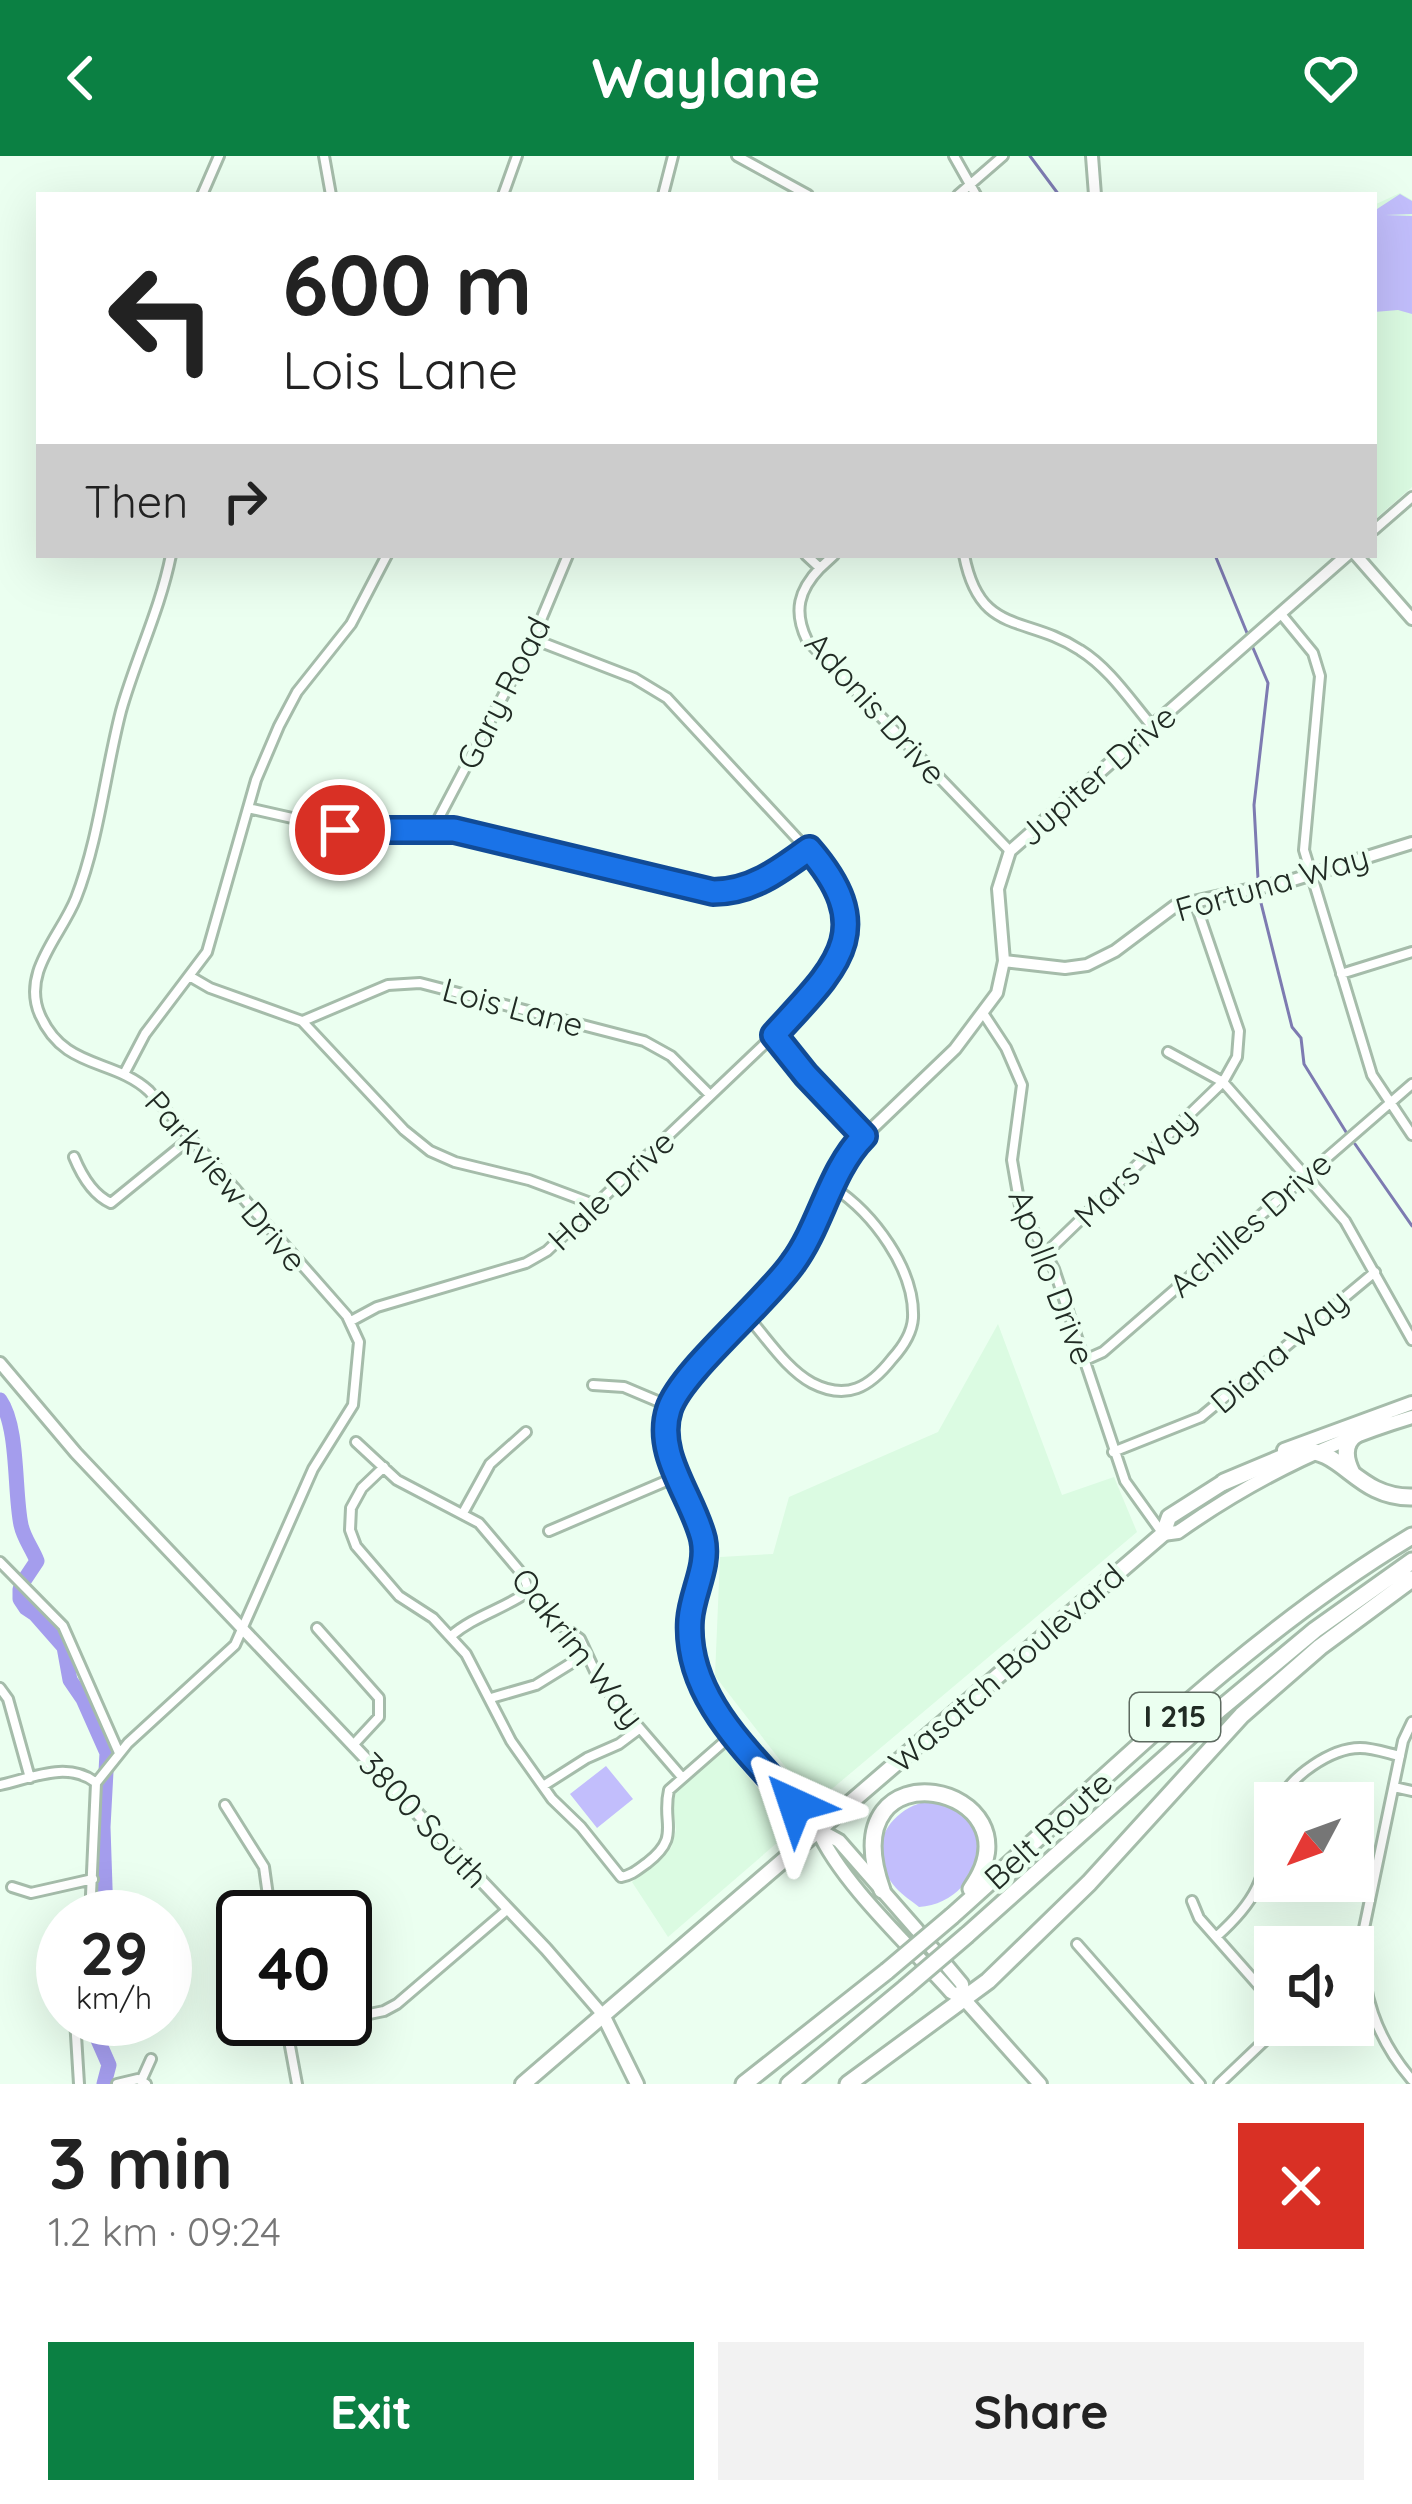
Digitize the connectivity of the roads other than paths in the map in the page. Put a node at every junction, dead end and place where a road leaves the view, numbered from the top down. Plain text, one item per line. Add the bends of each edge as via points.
1 (219, 156) edge
2 (324, 156) edge
3 (517, 156) edge
4 (673, 156) edge
5 (737, 156) edge
6 (954, 156) edge
7 (1003, 156) edge
8 (1092, 156) edge
9 (971, 184) junction
10 (203, 192) edge
11 (330, 192) edge
12 (503, 192) edge
13 (664, 192) edge
14 (803, 192) edge
15 (962, 192) edge
16 (975, 192) edge
17 (1095, 192) edge
18 (1412, 497) edge
19 (1377, 527) edge
20 (170, 558) edge
21 (385, 558) edge
22 (567, 558) edge
23 (809, 558) edge
24 (831, 558) edge
25 (965, 558) edge
26 (1344, 558) edge
27 (1359, 558) edge
28 (820, 568) junction
29 (1280, 614) junction
30 (1412, 619) edge
31 (533, 639) junction
32 (1152, 726) junction
33 (248, 808) junction
34 (433, 829) junction
35 (1412, 843) edge
36 (809, 849) junction
37 (1010, 851) junction
38 (1311, 874) junction
39 (1196, 902) junction
40 (1412, 952) edge
41 (1004, 961) junction
42 (1341, 974) junction
43 (191, 977) junction
44 (983, 1013) junction
45 (302, 1021) junction
46 (774, 1035) junction
47 (1168, 1052) dead end
48 (124, 1075) junction
49 (1223, 1082) junction
50 (1412, 1084) edge
51 (710, 1095) junction
52 (1389, 1103) junction
53 (1412, 1135) edge
54 (864, 1136) junction
55 (191, 1138) junction
56 (74, 1157) dead end
57 (1307, 1175) junction
58 (833, 1187) junction
59 (596, 1204) junction
60 (1047, 1252) junction
61 (1375, 1272) junction
62 (747, 1316) junction
63 (351, 1321) junction
64 (1412, 1340) edge
65 (1085, 1360) junction
66 (0, 1363) edge
67 (593, 1385) dead end
68 (1412, 1403) edge
69 (669, 1406) junction
70 (1412, 1417) edge
71 (526, 1432) dead end
72 (1358, 1434) junction
73 (356, 1442) dead end
74 (1113, 1452) junction
75 (1317, 1452) junction
76 (384, 1467) junction
77 (678, 1476) junction
78 (1358, 1480) junction
79 (1224, 1482) junction
80 (1412, 1498) edge
81 (463, 1513) junction
82 (549, 1532) dead end
83 (1163, 1534) junction
84 (1412, 1536) edge
85 (1412, 1561) edge
86 (0, 1562) edge
87 (1412, 1580) edge
88 (529, 1591) junction
89 (242, 1628) junction
90 (317, 1628) dead end
91 (451, 1636) junction
92 (586, 1654) junction
93 (0, 1688) edge
94 (491, 1699) junction
95 (1412, 1722) edge
96 (639, 1728) junction
97 (733, 1734) junction
98 (354, 1744) junction
99 (116, 1756) junction
100 (1400, 1756) junction
101 (681, 1776) junction
102 (30, 1778) junction
103 (1292, 1782) edge
104 (96, 1783) junction
105 (0, 1786) edge
106 (543, 1786) junction
107 (1394, 1786) junction
108 (1412, 1791) edge
109 (225, 1805) dead end
110 (818, 1830) junction
111 (93, 1879) junction
112 (12, 1887) dead end
113 (92, 1890) edge
114 (267, 1890) edge
115 (882, 1890) junction
116 (1254, 1896) edge
117 (1192, 1901) dead end
118 (508, 1909) junction
119 (952, 1916) junction
120 (1365, 1926) edge
121 (1216, 1937) junction
122 (1077, 1944) dead end
123 (1254, 1980) edge
124 (964, 2000) junction
125 (372, 2014) edge
126 (603, 2015) junction
127 (1374, 2020) edge
128 (77, 2046) edge
129 (289, 2046) edge
130 (1259, 2046) edge
131 (151, 2059) dead end
132 (1412, 2080) edge
133 (144, 2082) edge
134 (79, 2084) edge
135 (117, 2084) edge
136 (297, 2084) edge
137 (523, 2084) edge
138 (637, 2084) edge
139 (744, 2084) edge
140 (789, 2084) edge
141 (848, 2084) edge
142 (1040, 2084) edge
143 (1200, 2084) edge
144 (1219, 2084) edge

1 - 10 street
2 - 11 street
3 - 12 street
4 - 13 street
5 - 14 street
6 - 9 street
7 - 9 street
8 - 17 street
9 - 15 street
9 - 16 street
18 - 19 street
20 - 48 street, Parkview Drive via 123,705 80,888 35,980 40,1015 63,1047
21 - 33 street via 344,634 297,692
22 - 31 street, Gary Road
23 - 28 street
24 - 28 street
25 - 32 street via 986,607 1087,654
26 - 29 street, Jupiter Drive
27 - 30 street
28 - 37 street, Adonis Drive via 799,604 807,640
29 - 32 street, Jupiter Drive
29 - 38 street via 1313,653 1320,676 1304,841
31 - 34 street, Gary Road
31 - 36 street, Hale Drive via 668,698
32 - 37 street, Jupiter Drive
33 - 34 street via 354,832
33 - 43 street via 209,944
34 - 36 street via 713,892 766,878
35 - 38 street, Fortuna Way
36 - 46 street, Hale Drive via 842,896 845,933 826,978
37 - 41 street, Jupiter Drive via 998,889
38 - 39 street, Fortuna Way
38 - 42 street
39 - 41 street, Fortuna Way via 1162,913 1097,962 1065,968
39 - 49 street via 1239,1031 1238,1057
40 - 42 street
41 - 44 street, Jupiter Drive
42 - 52 street via 1372,1075
43 - 45 street
43 - 48 street
44 - 54 street, Jupiter Drive
44 - 60 street, Apollo Drive via 1022,1085 1013,1179
45 - 51 street, Lois Lane via 388,986 420,983 644,1041
45 - 59 street via 430,1151
46 - 51 street, Hale Drive
46 - 54 street
47 - 49 street
48 - 55 street, Parkview Drive
49 - 57 street
49 - 60 street, Mars Way
50 - 52 street, Achilles Drive
51 - 59 street, Hale Drive
52 - 53 street
52 - 57 street, Achilles Drive
54 - 58 street, Jupiter Drive
55 - 56 street via 111,1202
55 - 63 street, Parkview Drive
57 - 61 street
57 - 65 street, Achilles Drive
58 - 62 street, Jupiter Drive via 795,1262
58 - 62 street via 903,1269 913,1318 906,1340 871,1384 835,1391 800,1375
59 - 63 street, Hale Drive via 533,1260
60 - 65 street, Apollo Drive
61 - 64 street
61 - 74 street, Diana Way via 1201,1417
62 - 69 street, Jupiter Drive
63 - 89 street via 359,1349 353,1405 313,1469
65 - 74 street, Apollo Drive
66 - 89 street, 3800 South
67 - 69 street
68 - 79 main road, Wasatch Boulevard via 1309,1438
69 - 77 street via 667,1443
70 - 72 main road, Wasatch Boulevard
71 - 81 street via 490,1464
72 - 75 main road, Wasatch Boulevard
72 - 78 highway via 1346,1451
73 - 76 street, Oakrim Way
74 - 83 street, Apollo Drive via 1132,1496
75 - 78 highway
75 - 79 highway via 1298,1451
75 - 83 main road, Wasatch Boulevard
76 - 81 street, Oakrim Way
76 - 91 street via 354,1501 354,1540 399,1596
77 - 82 street
77 - 97 street via 704,1546 691,1612 693,1660
78 - 80 highway
79 - 83 main road, Wasatch Boulevard via 1169,1517
81 - 88 street, Oakrim Way
83 - 110 main road, Wasatch Boulevard
84 - 119 highway, Belt Route / I 215 via 1210,1686
85 - 140 highway, Belt Route / I 215, bridge via 1220,1709
86 - 99 street via 63,1626
87 - 124 highway via 1242,1714 1089,1883
88 - 91 street
88 - 92 street, Oakrim Way
89 - 98 street, 3800 South
89 - 99 street via 235,1645
90 - 98 street via 380,1698 379,1718
91 - 94 street
92 - 94 street via 536,1685
92 - 96 street, Oakrim Way
93 - 102 street
94 - 106 street
95 - 100 street
96 - 101 street, Oakrim Way
96 - 106 street
97 - 101 street
97 - 110 street
98 - 118 street, 3800 South
99 - 104 street
100 - 103 street via 1349,1749
100 - 107 street
101 - 106 street via 668,1794 666,1844 626,1877
102 - 104 street via 67,1770
102 - 105 street
104 - 111 street
107 - 108 street
107 - 120 street
109 - 114 street via 264,1867
110 - 115 main road via 839,1841
110 - 124 main road via 827,1851
110 - 126 main road, Wasatch Boulevard
111 - 112 street via 32,1893
111 - 113 street
115 - 119 highway via 873,1837 886,1809 919,1792 951,1795 976,1817 986,1844 981,1875
115 - 124 main road via 962,1984
116 - 121 street
117 - 121 street
118 - 125 street via 397,2004
118 - 126 street, 3800 South
119 - 139 highway, Belt Route / I 215, bridge
121 - 123 street
122 - 143 street
124 - 141 highway
124 - 142 main road
126 - 137 main road, Wasatch Boulevard
126 - 138 main road
127 - 132 street
128 - 134 street
129 - 136 street
130 - 144 street
131 - 133 street
133 - 135 street

